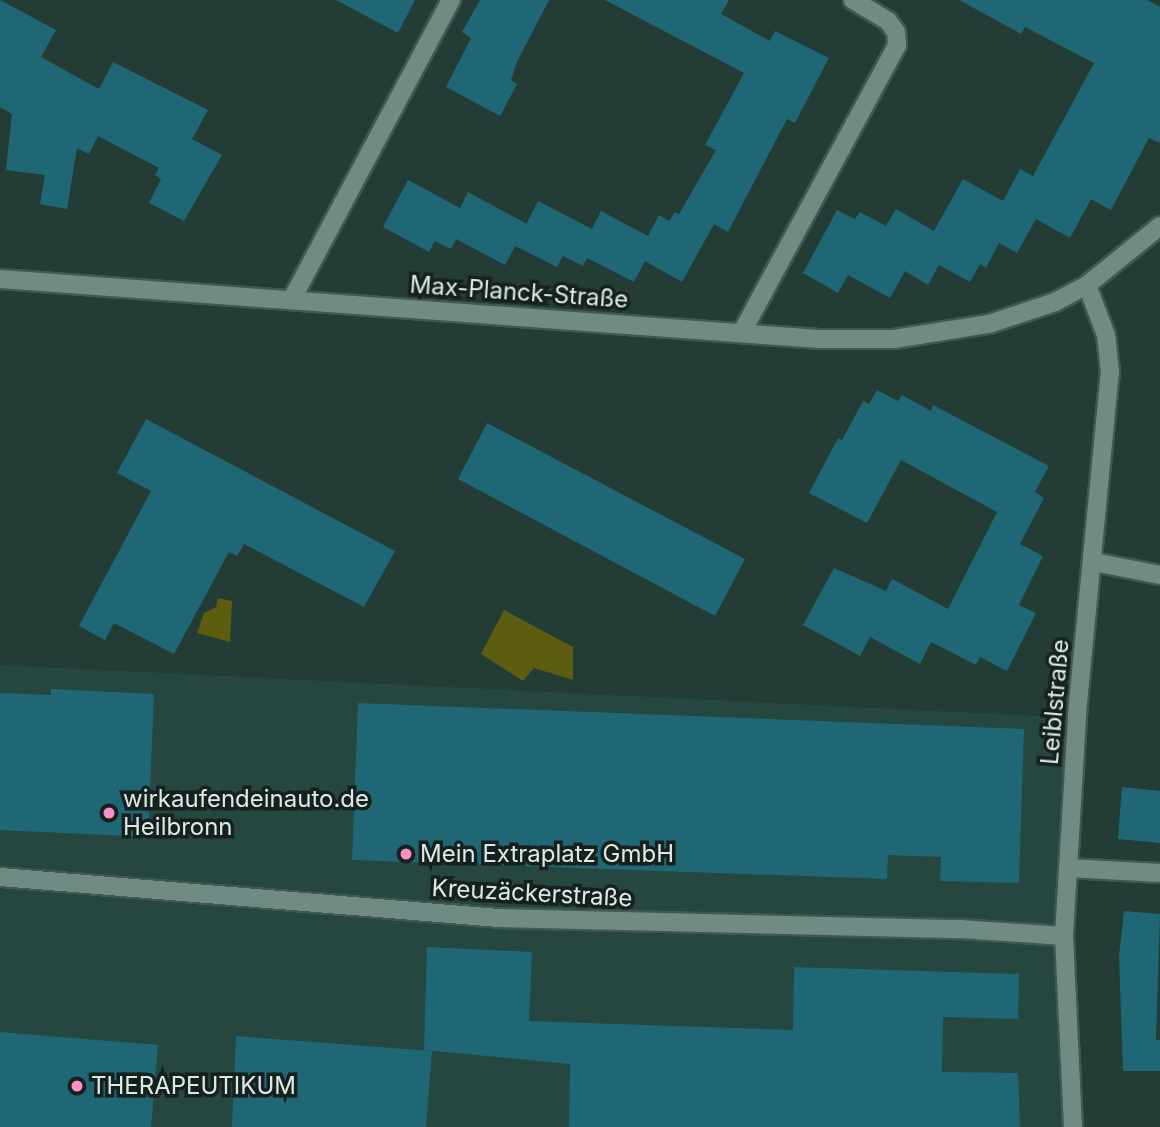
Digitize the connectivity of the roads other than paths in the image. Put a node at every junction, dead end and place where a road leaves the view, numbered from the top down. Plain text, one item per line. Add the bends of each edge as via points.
1 (451, 0) edge
2 (853, 0) edge
3 (1160, 226) edge
4 (0, 279) edge
5 (1087, 285) junction
6 (292, 299) junction
7 (742, 332) junction
8 (1094, 562) junction
9 (1160, 575) edge
10 (1068, 868) junction
11 (1160, 873) edge
12 (0, 877) edge
13 (1064, 936) junction
14 (1073, 1127) edge

1 - 6 street
2 - 7 street via 888,21 897,45
3 - 5 street, Max-Planck-Straße
4 - 6 street, Max-Planck-Straße
5 - 7 street, Max-Planck-Straße via 1055,302 1002,320 940,334 819,339
5 - 8 street, Leiblstraße via 1106,335 1110,362
6 - 7 street, Max-Planck-Straße
8 - 9 street
8 - 10 street, Leiblstraße via 1078,703
10 - 11 street
10 - 13 street, Leiblstraße
12 - 13 street, Kreuzäckerstraße via 498,918 960,929
13 - 14 street, Leiblstraße

